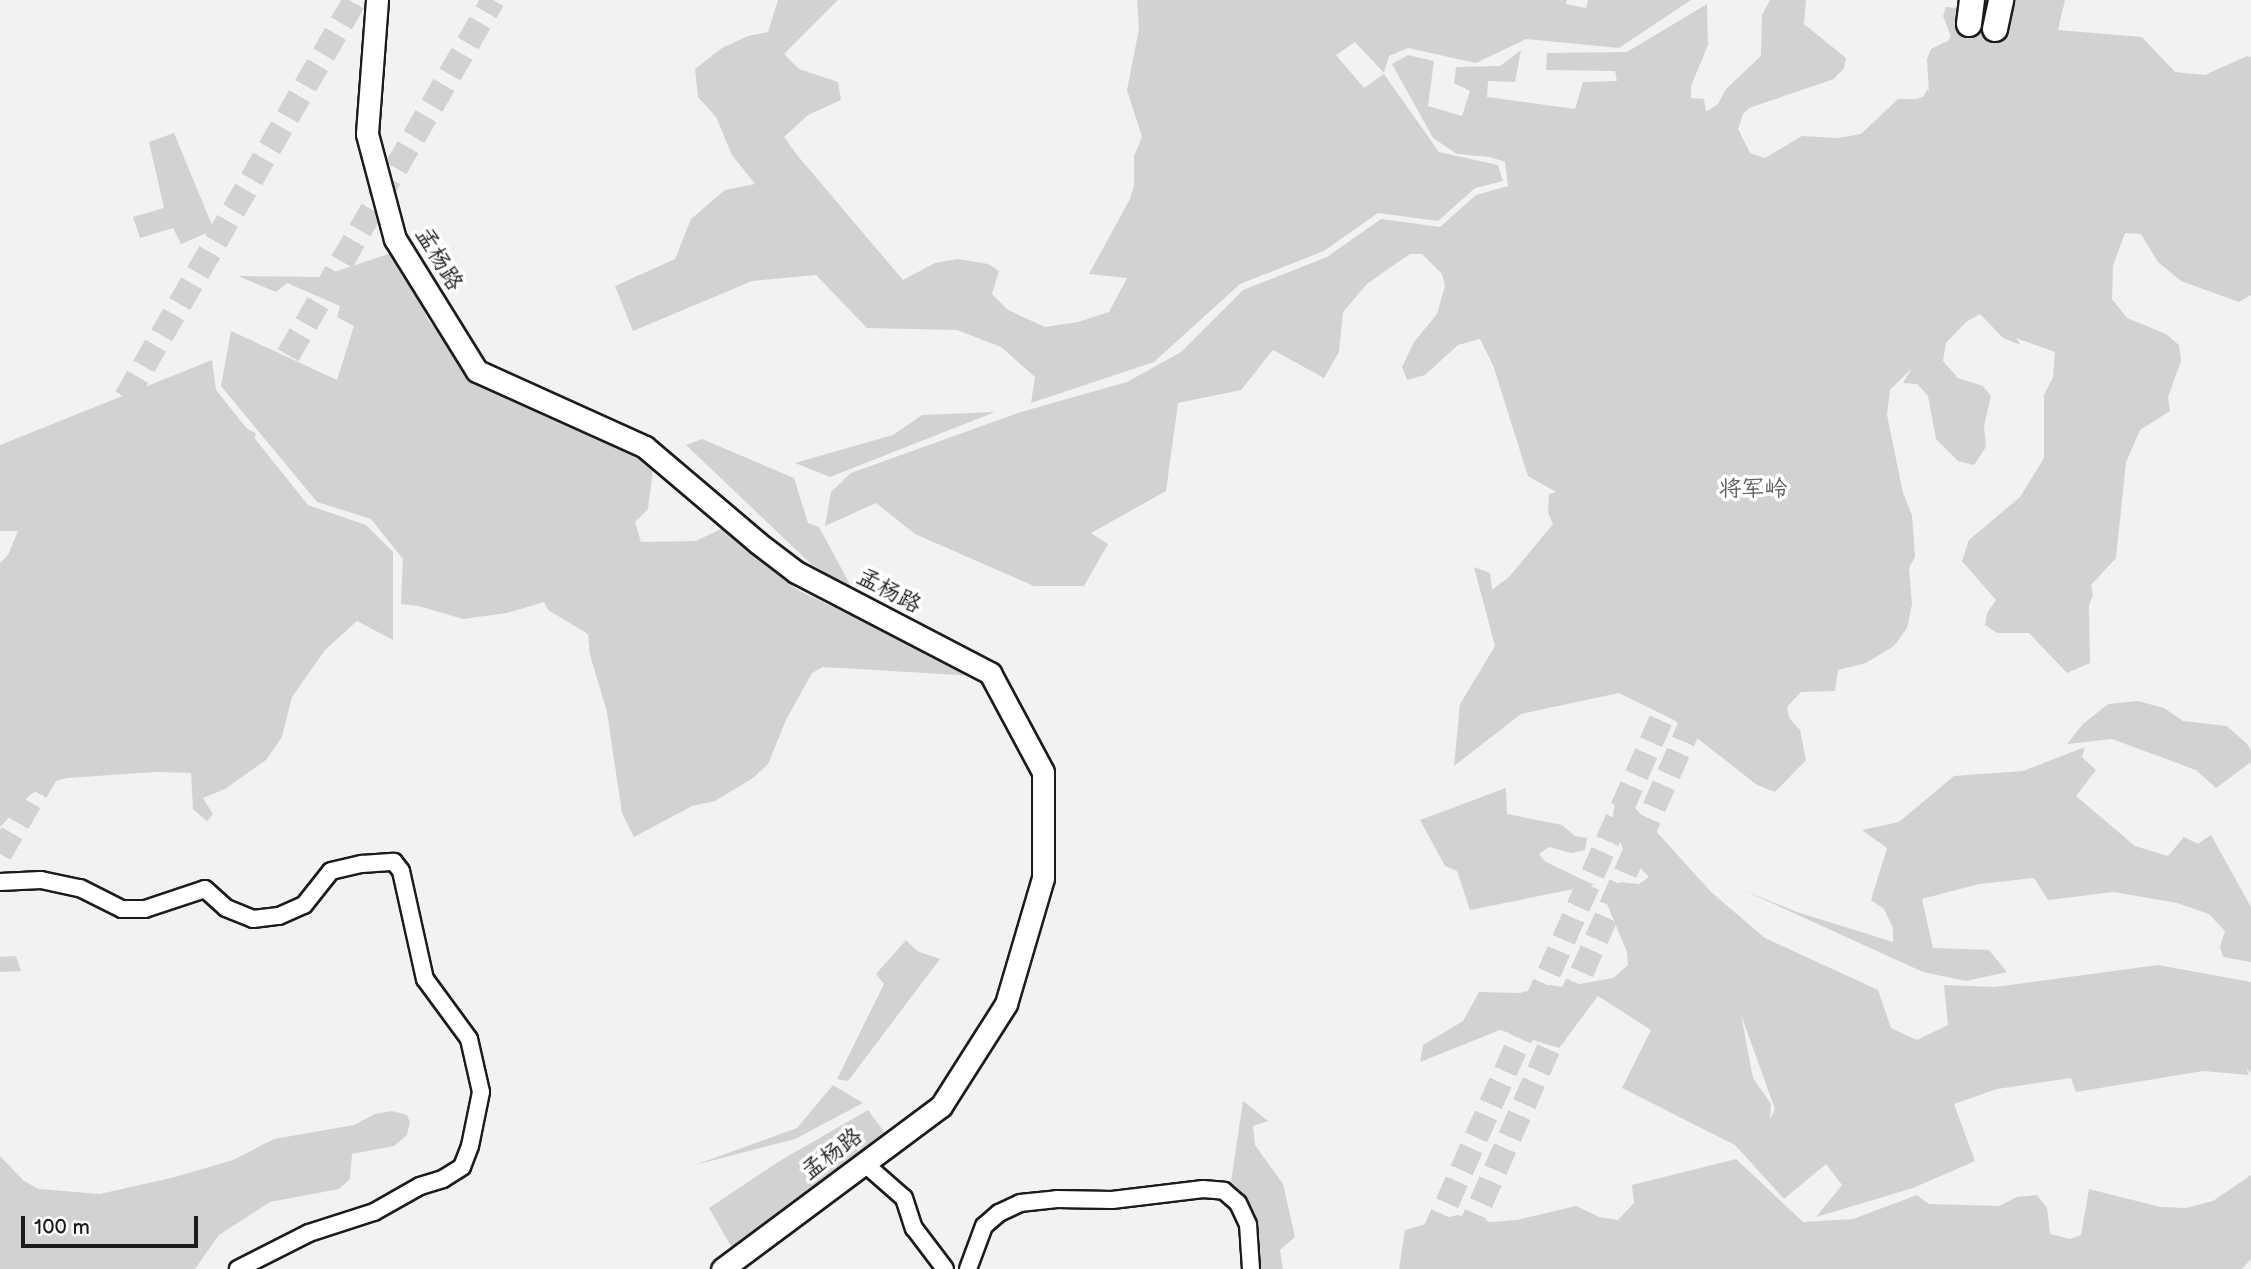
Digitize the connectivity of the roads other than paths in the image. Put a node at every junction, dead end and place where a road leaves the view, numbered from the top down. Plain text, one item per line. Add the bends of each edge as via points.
1 (377, 0) edge
2 (2001, 0) edge
3 (1995, 29) tunnel mouth
4 (0, 882) edge
5 (864, 1163) junction
6 (239, 1269) edge
7 (722, 1269) edge
8 (945, 1269) edge
9 (968, 1269) edge
10 (1251, 1269) edge

1 - 5 main road, 孟杨路 via 367,134 395,239 477,372 645,447 796,572 990,673 1043,772 1043,878 1006,1004 941,1106
2 - 3 highway
4 - 6 street via 41,880 80,888 122,909 145,909 205,889 226,908 253,919 279,916 304,905 331,871 394,862 401,871 425,979 469,1039 481,1092 462,1167 374,1212 309,1233
5 - 7 main road, 孟杨路
5 - 8 street via 904,1198 914,1228
9 - 10 street via 984,1226 1020,1203 1112,1200 1203,1189 1224,1191 1238,1203 1248,1224

